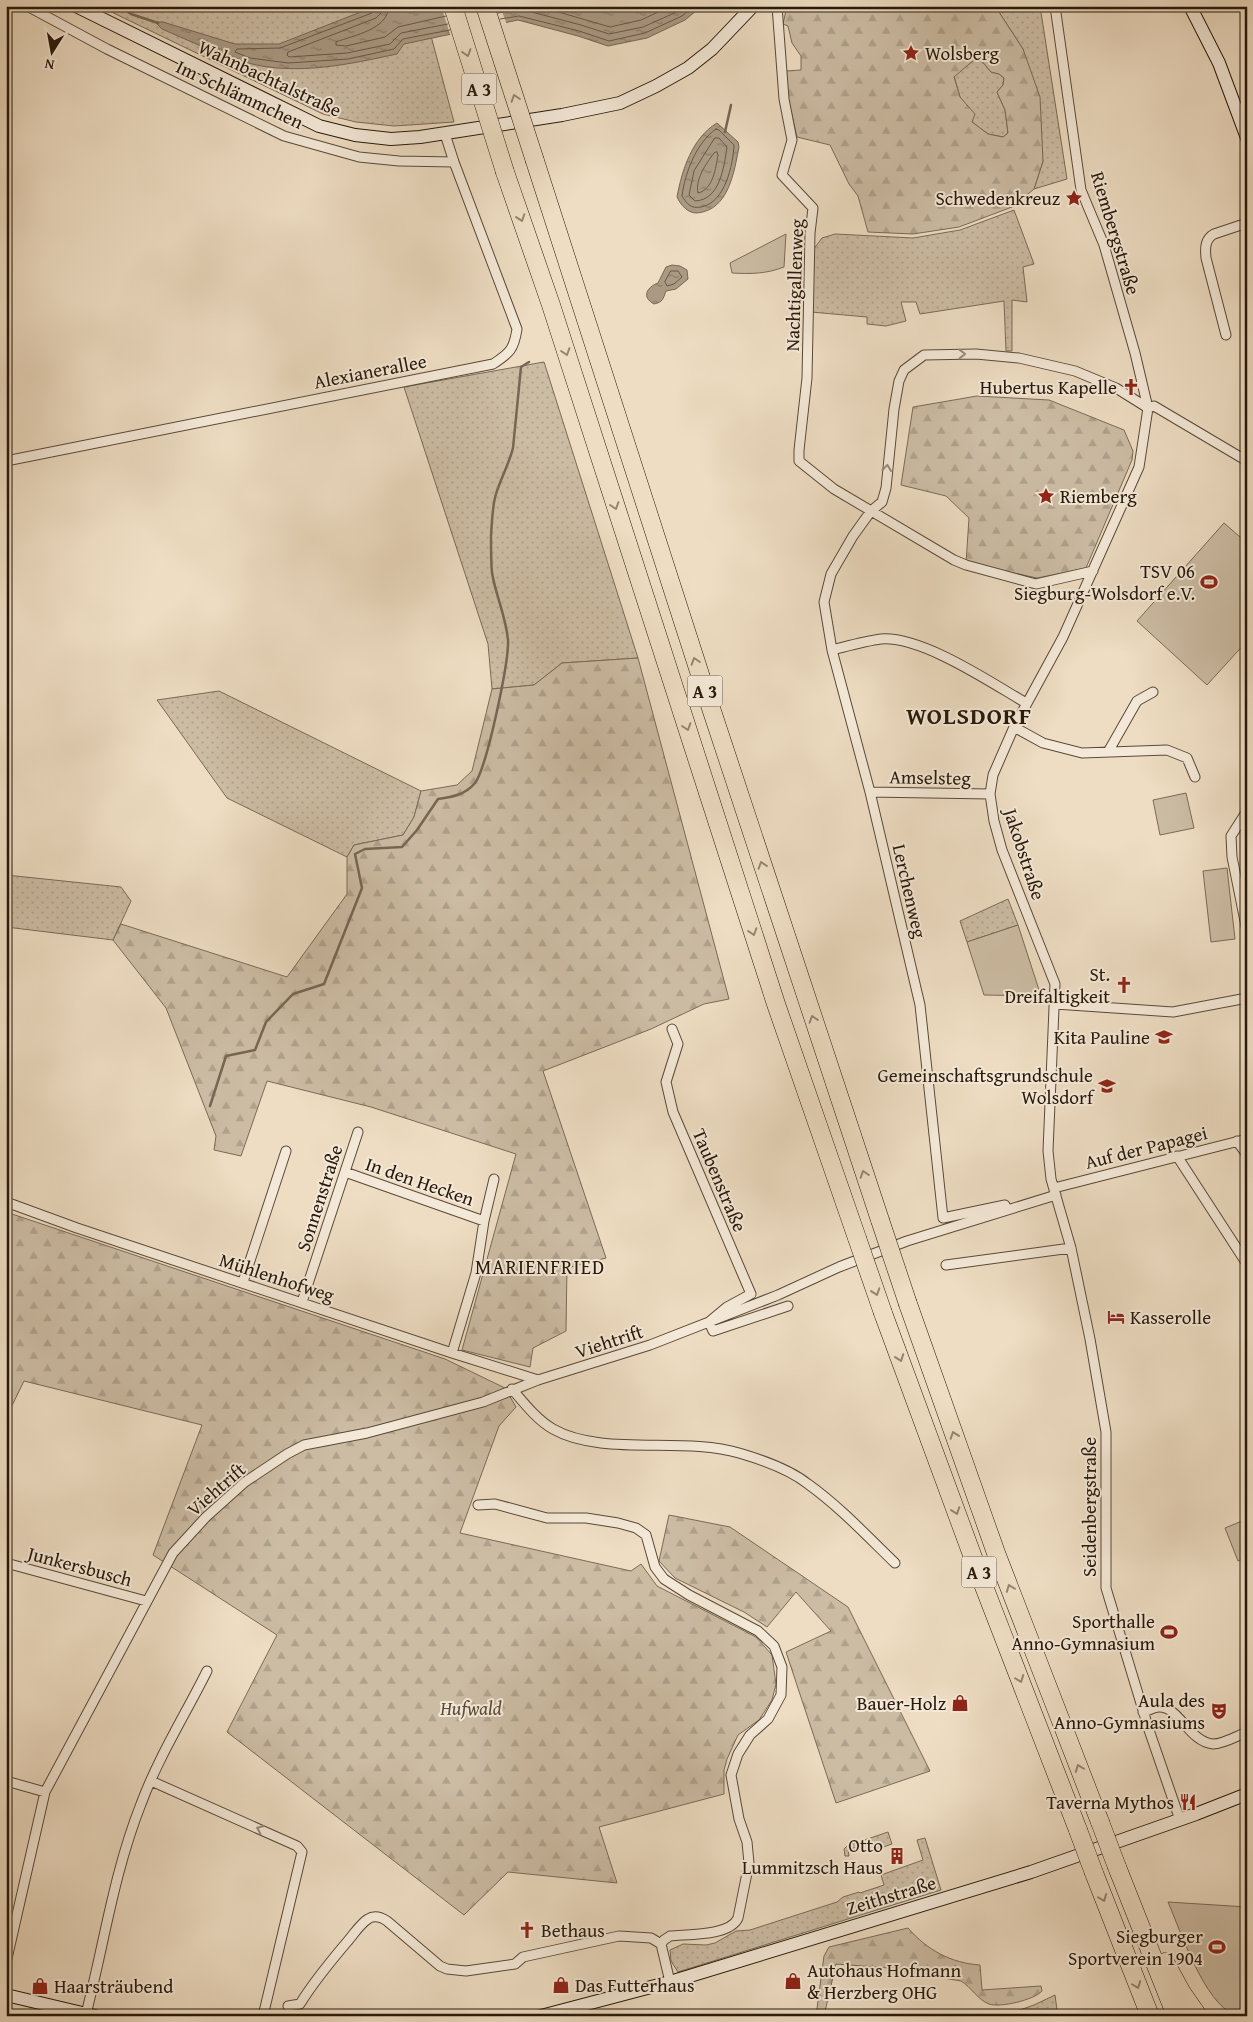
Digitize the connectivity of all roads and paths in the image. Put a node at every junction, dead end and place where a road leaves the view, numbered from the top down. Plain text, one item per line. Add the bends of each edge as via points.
1 (27, 6) edge
2 (76, 6) edge
3 (453, 6) edge
4 (485, 6) edge
5 (753, 6) edge
6 (777, 6) edge
7 (1055, 6) edge
8 (1190, 6) edge
9 (445, 134) junction
10 (1247, 138) edge
11 (454, 162) junction
12 (1247, 223) edge
13 (1226, 335) dead end
14 (1148, 408) junction
15 (6, 461) edge
16 (1247, 461) edge
17 (871, 511) junction
18 (1093, 571) junction
19 (832, 650) junction
20 (1153, 692) dead end
21 (1026, 703) junction
22 (1014, 727) junction
23 (1108, 752) junction
24 (1195, 777) dead end
25 (870, 792) junction
26 (990, 794) junction
27 (1247, 811) edge
28 (1247, 932) edge
29 (1247, 998) edge
30 (1055, 1004) junction
31 (672, 1030) dead end
32 (358, 1132) dead end
33 (1242, 1140) edge
34 (286, 1151) dead end
35 (1247, 1155) edge
36 (1177, 1156) junction
37 (345, 1172) junction
38 (494, 1179) dead end
39 (1055, 1192) junction
40 (6, 1202) edge
41 (1017, 1206) junction
42 (484, 1221) junction
43 (907, 1241) joint
44 (1071, 1248) junction
45 (1247, 1264) edge
46 (946, 1265) dead end
47 (243, 1282) junction
48 (302, 1302) junction
49 (788, 1306) dead end
50 (710, 1322) junction
51 (452, 1353) junction
52 (538, 1380) junction
53 (512, 1390) junction
54 (478, 1504) dead end
55 (6, 1563) edge
56 (895, 1563) dead end
57 (146, 1601) junction
58 (207, 1671) dead end
59 (1144, 1712) junction
60 (1247, 1732) edge
61 (6, 1781) edge
62 (150, 1781) junction
63 (45, 1792) junction
64 (1247, 1794) edge
65 (1180, 1820) junction
66 (1129, 1893) junction
67 (661, 1944) junction
68 (6, 1963) edge
69 (670, 1982) junction
70 (6, 1995) edge
71 (288, 2006) dead end
72 (565, 2012) edge
73 (90, 2015) edge
74 (263, 2016) edge
75 (541, 2016) edge
76 (1150, 2016) edge
77 (1176, 2016) edge
78 (1198, 2016) edge

1 - 11 street, Im Schlämmchen via 284,136 360,157
2 - 9 street, Wahnbachtalstraße via 319,126 391,139
3 -> 76 highway, A 3, bridge via 776,1004 883,1313 978,1571
66 -> 4 highway, A 3, bridge via 996,1553 908,1304 705,690
5 - 9 street, Wahnbachtalstraße via 712,49 688,68 620,102
6 - 17 street, Nachtigallenweg via 784,99 792,140 782,175 814,208 809,250 807,378 799,461 834,489
7 - 14 street, Riembergstraße via 1081,190 1104,246
8 - 10 street via 1219,63
9 - 11 street, Alexianerallee
11 - 15 street, Alexianerallee via 517,329 515,344 508,354 493,364
12 - 13 street via 1214,234 1205,247
14 - 16 street, Lerchenweg via 1154,406
17 -> 14 street, Lerchenweg via 882,502 886,488 899,381 904,370 924,355 976,354 1018,358 1075,371 1116,388
14 - 18 street, Jakobstraße via 1139,466
17 - 18 street via 966,566 1036,584
17 - 19 street, Lerchenweg via 831,574 824,602
18 - 21 street, Jakobstraße via 1063,638
19 - 21 street via 882,639 916,644 965,667
19 - 25 street, Lerchenweg
20 - 23 street via 1137,701
21 - 22 street, Jakobstraße
22 - 23 street via 1043,742 1082,753
22 - 26 street, Jakobstraße via 993,775
23 - 24 street via 1167,750 1187,758
25 - 26 street, Amselsteg
25 - 41 street, Lerchenweg via 920,1005 943,1218 1014,1203
26 - 30 street, Jakobstraße via 1002,850 1055,984
27 - 28 street via 1231,836
29 - 30 street via 1173,1012
30 - 39 street, Jakobstraße via 1048,1151
31 - 50 street, Taubenstraße via 678,1044 666,1082 673,1112 751,1294 727,1306
32 - 37 street, Sonnenstraße
33 - 35 street
33 - 36 street, Auf der Papagei
34 - 47 street
36 - 39 street, Auf der Papagei
36 - 45 street
37 - 42 street, In den Hecken
37 - 48 street, Sonnenstraße
38 - 42 street
39 - 41 street, Auf der Papagei
39 - 44 street, Seidenbergstraße
40 - 47 street, Mühlenhofweg
41 - 43 street, Auf der Papagei
42 - 51 street via 476,1273
43 - 50 street, Viehtrift
44 - 46 street
44 - 59 street, Seidenbergstraße via 1106,1432 1106,1588
47 - 48 street, Mühlenhofweg
48 - 51 street, Mühlenhofweg
49 - 50 street via 713,1332
50 - 52 street, Viehtrift via 650,1345
51 - 52 street, Mühlenhofweg
52 - 53 street, Viehtrift
53 - 56 street via 552,1429 572,1437 594,1442 713,1447 780,1467 807,1483
53 - 57 street, Viehtrift via 483,1402 416,1420 304,1444 245,1482 206,1517 173,1553
54 - 67 street via 496,1504 547,1518 586,1518 636,1528 646,1535 655,1567 664,1579 758,1631 774,1646 782,1668 782,1695 768,1719 750,1735 738,1754 731,1775 749,1863 738,1918 726,1930 670,1936
55 - 57 street, Junkersbusch
57 - 63 street, Viehtrift
58 - 62 street
59 - 60 street via 1159,1707 1170,1710 1199,1739 1213,1744
59 - 65 street, Seidenbergstraße
61 - 63 street
62 - 73 street via 114,1889
74 -> 62 street via 302,1852 297,1846
63 - 68 street, Viehtrift
64 - 65 street, Zeithstraße
65 - 69 street, Zeithstraße via 1031,1872
66 - 77 highway, A 3
66 - 78 highway via 1182,1993
67 - 69 street
67 - 71 street via 651,1938 619,1936 523,1956 515,1964 456,1971 440,1966 386,1921 374,1917 360,1926 318,1976 300,2004
69 - 72 street, Zeithstraße
70 - 73 street
72 - 75 street, Zeithstraße

